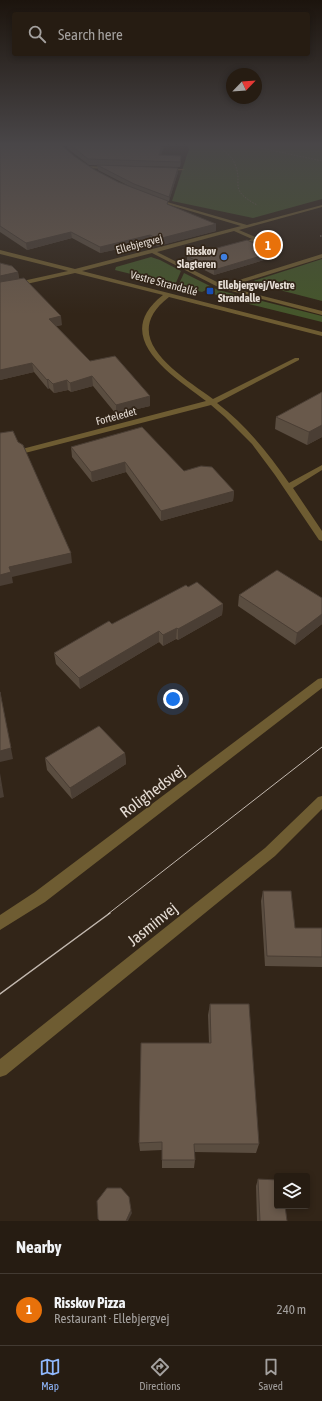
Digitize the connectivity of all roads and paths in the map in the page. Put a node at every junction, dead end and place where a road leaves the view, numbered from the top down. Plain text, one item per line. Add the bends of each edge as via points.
1 (158, 200) edge
2 (248, 200) edge
3 (322, 206) edge
4 (283, 216) junction
5 (246, 226) junction
6 (234, 229) junction
7 (234, 246) edge
8 (152, 250) junction
9 (0, 252) edge
10 (322, 256) edge
11 (182, 260) dead end
12 (174, 262) junction
13 (77, 270) junction
14 (222, 286) junction
15 (0, 288) edge
16 (169, 294) junction
17 (322, 312) edge
18 (322, 334) edge
19 (297, 359) dead end
20 (213, 402) junction
21 (25, 451) edge
22 (322, 467) edge
23 (287, 488) junction
24 (322, 538) edge
25 (322, 682) edge
26 (322, 801) edge
27 (0, 923) edge
28 (0, 1069) edge

1 - 5 street
2 - 4 path
3 - 4 street, Ellebjergvej
4 - 5 street, Ellebjergvej
5 - 6 street, Ellebjergvej
6 - 7 street via 257,239
6 - 8 street, Ellebjergvej
8 - 12 street
8 - 13 street, Ellebjergvej
9 - 13 street, Vestre Strandallé
10 - 14 street
11 - 12 street
12 - 14 street
13 - 15 street, Ellebjergvej
13 - 16 street, Vestre Strandallé
14 - 17 street
16 - 18 street, Vestre Strandallé
16 - 20 street via 155,304 147,320 145,332 148,344 167,367
19 - 20 street, Forteledet
20 - 21 street, Forteledet
20 - 23 street via 248,436
22 - 23 street
23 - 24 street
25 - 27 street, Rolighedsvej via 40,897
26 - 28 street, Jasminvej via 270,852

